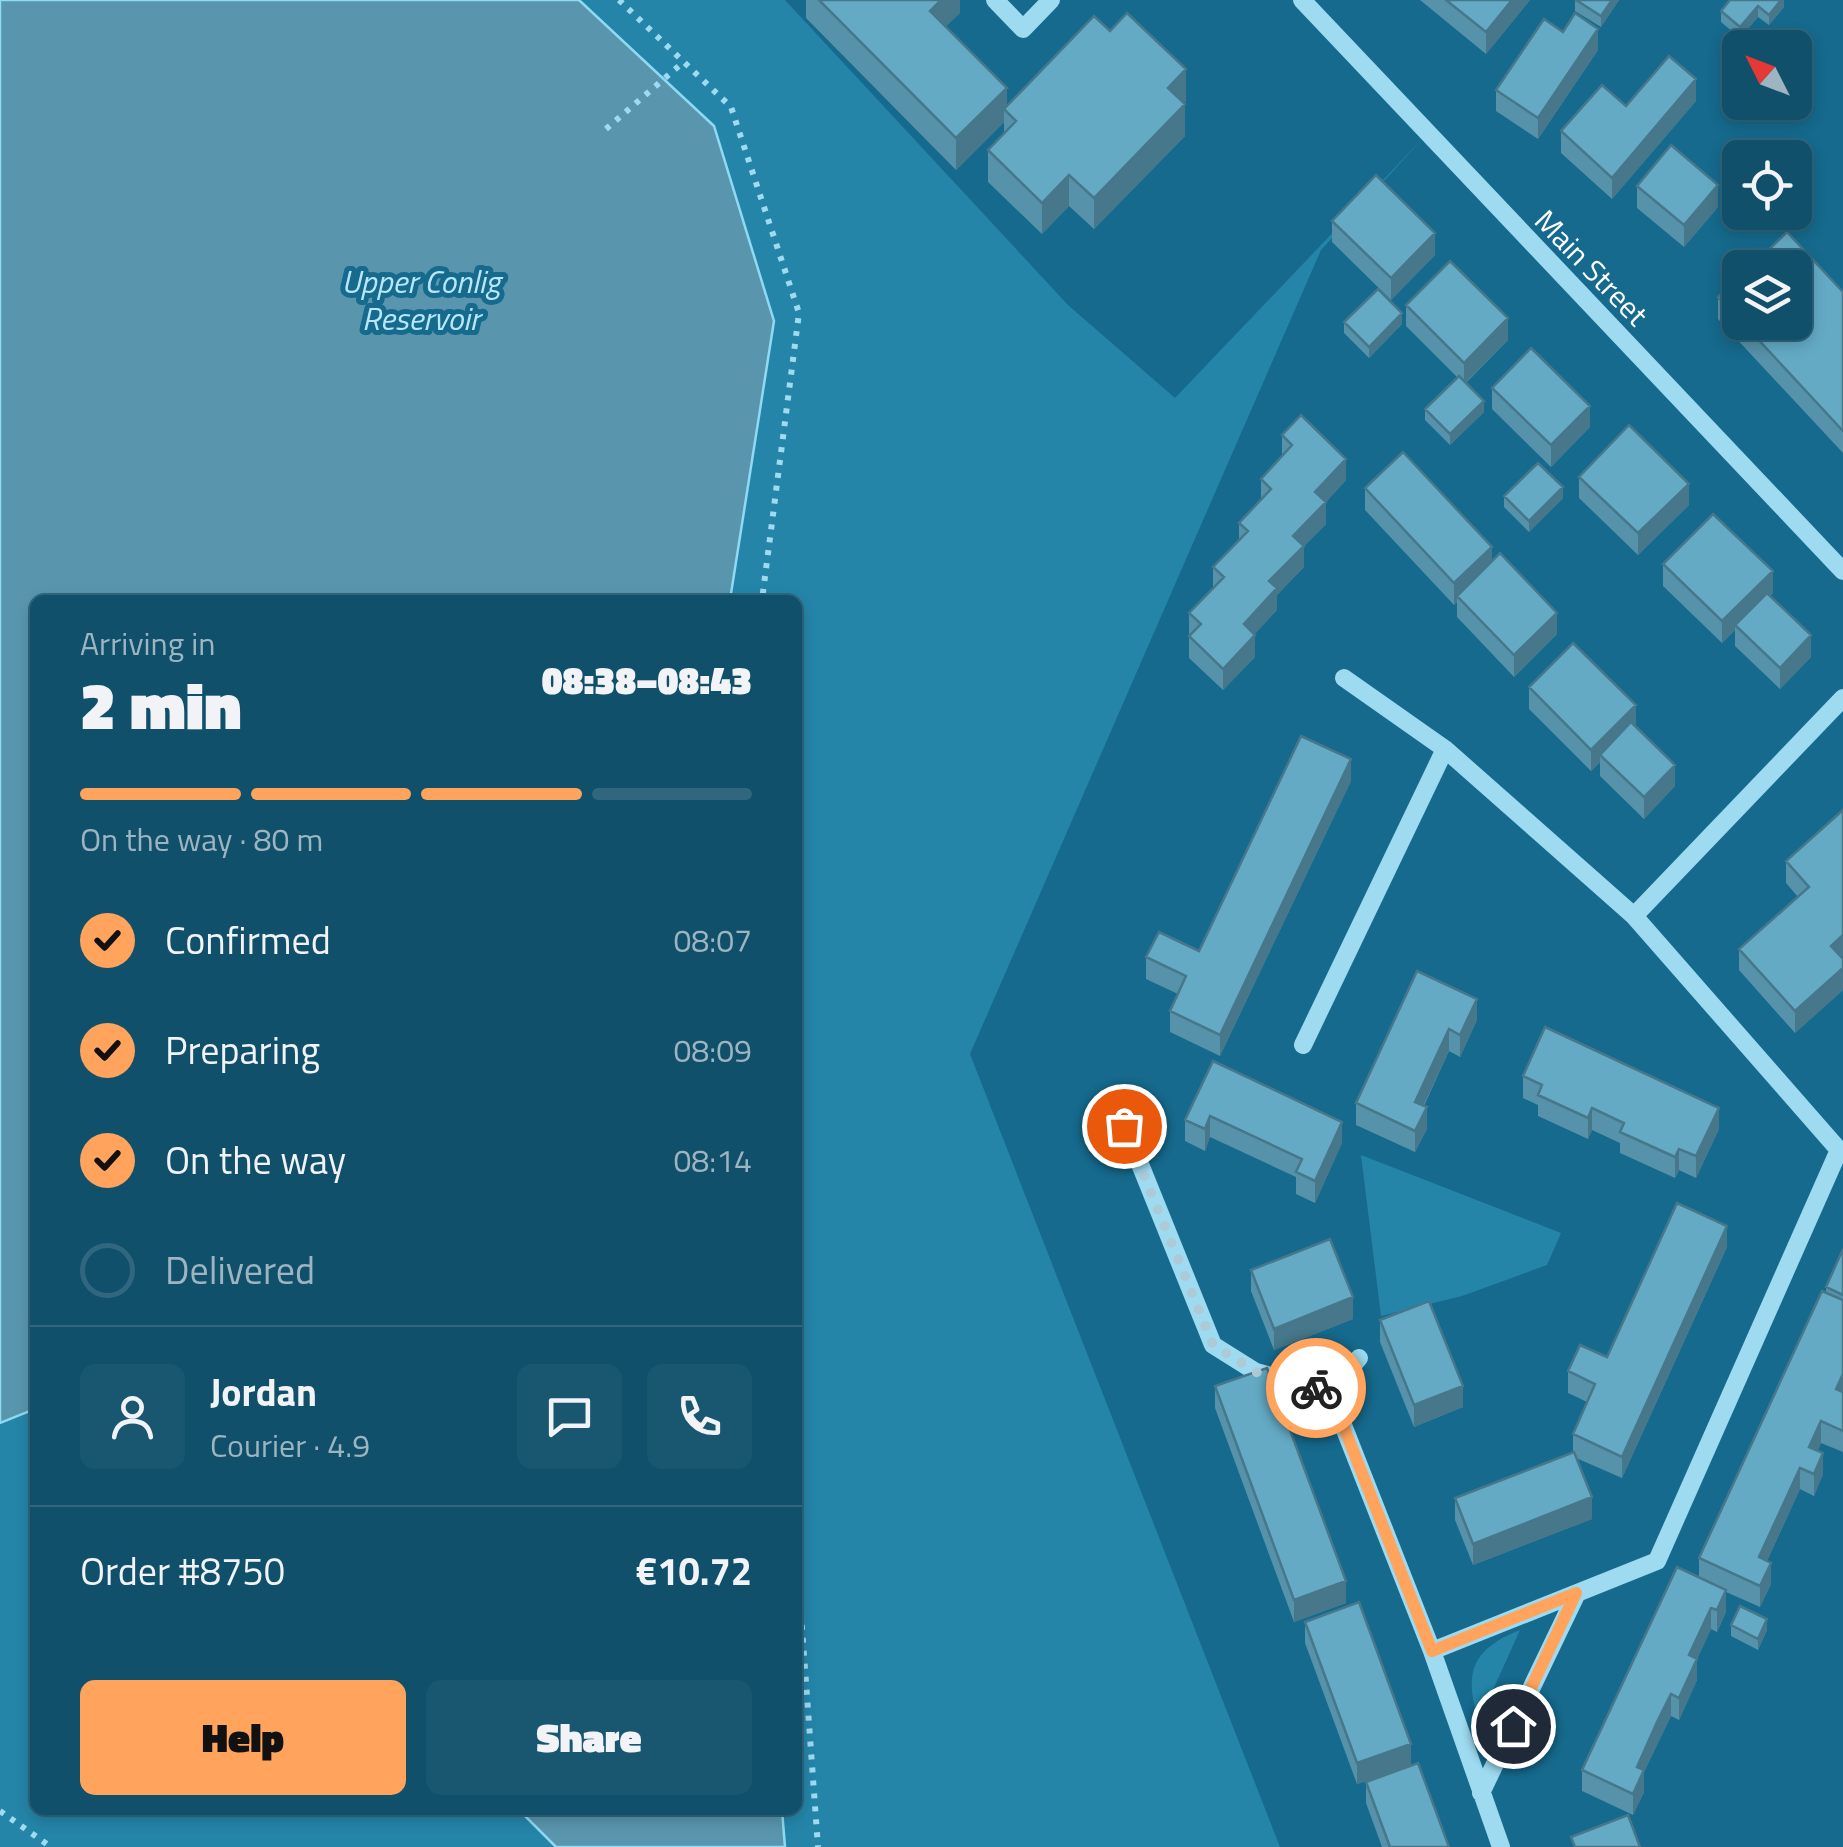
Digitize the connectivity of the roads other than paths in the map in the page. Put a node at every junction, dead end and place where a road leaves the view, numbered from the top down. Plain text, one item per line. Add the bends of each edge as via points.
1 (996, 0) edge
2 (1051, 0) edge
3 (1302, 0) edge
4 (1843, 571) edge
5 (1344, 678) dead end
6 (1843, 698) edge
7 (1445, 749) junction
8 (1634, 916) junction
9 (1304, 1045) dead end
10 (1124, 1126) dead end
11 (1841, 1151) edge
12 (1359, 1358) dead end
13 (1330, 1392) junction
14 (1576, 1593) junction
15 (1432, 1651) junction
16 (1481, 1793) junction
17 (1501, 1847) edge

1 - 2 street via 1023,28
3 - 4 street, Main Street
5 - 7 street
6 - 8 street
7 - 8 street
7 - 9 street
8 - 11 street
10 - 13 street via 1213,1345 1256,1372
11 - 14 street via 1658,1561
12 - 13 street
13 - 15 street
14 - 15 street
14 - 16 street
15 - 16 street
16 - 17 street

